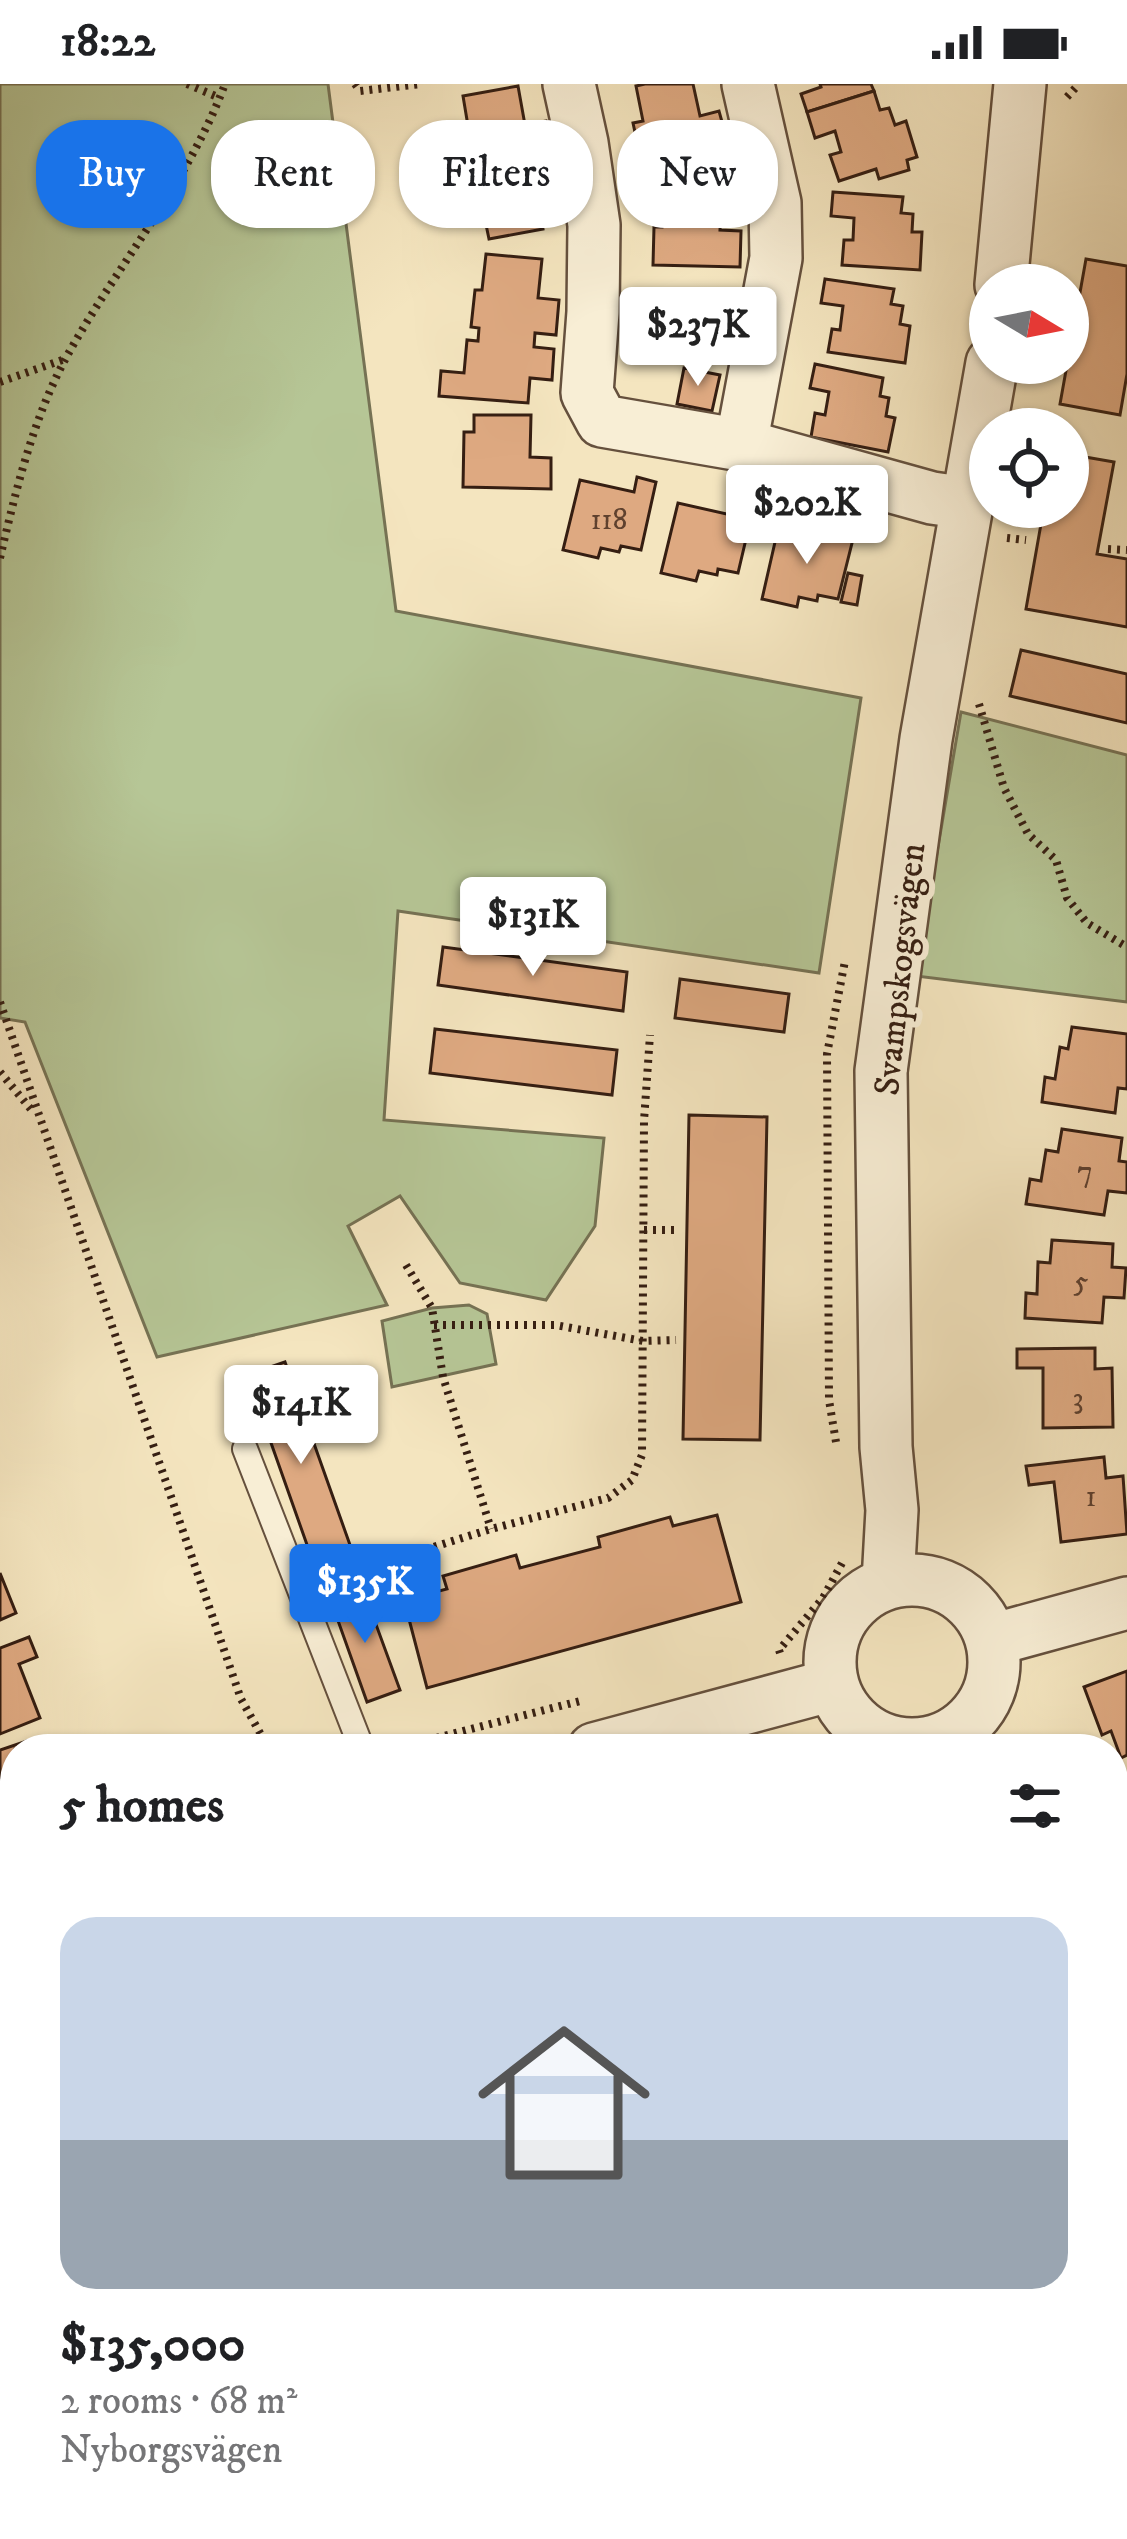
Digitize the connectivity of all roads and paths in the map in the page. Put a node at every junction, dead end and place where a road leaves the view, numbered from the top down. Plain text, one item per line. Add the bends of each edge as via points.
1 (187, 84) edge
2 (225, 84) edge
3 (355, 84) edge
4 (421, 84) edge
5 (569, 84) edge
6 (748, 84) edge
7 (1020, 84) edge
8 (220, 98) junction
9 (1003, 264) edge
10 (764, 324) junction
11 (592, 329) junction
12 (65, 359) junction
13 (0, 382) edge
14 (988, 384) edge
15 (741, 445) junction
16 (967, 503) junction
17 (1108, 549) dead end
18 (1127, 550) edge
19 (0, 558) edge
20 (975, 692) dead end
21 (1127, 947) edge
22 (0, 1002) edge
23 (650, 1035) dead end
24 (0, 1072) edge
25 (39, 1119) junction
26 (644, 1229) junction
27 (675, 1230) dead end
28 (406, 1264) dead end
29 (434, 1325) junction
30 (676, 1340) dead end
31 (643, 1341) junction
32 (244, 1449) dead end
33 (491, 1529) junction
34 (888, 1582) junction
35 (298, 1589) junction
36 (1127, 1604) edge
37 (992, 1640) junction
38 (832, 1685) junction
39 (261, 1734) edge
40 (356, 1734) edge
41 (650, 1734) edge
42 (874, 1734) edge
43 (951, 1734) edge

1 - 8 path
2 - 8 path
3 - 4 path via 360,91
5 - 11 street via 594,225
6 - 10 street via 776,203
7 - 9 street
8 - 12 path via 185,170
10 - 11 path via 696,313
10 - 15 street
11 - 15 street via 587,393 602,421
12 - 13 path
12 - 19 path via 35,430
14 - 16 street, Svampskogsvägen
15 - 16 street
16 - 34 street, Svampskogsvägen via 881,1071
17 - 18 path
20 - 21 path via 1004,788 1028,834 1056,860 1067,898 1087,923
22 - 25 path
23 - 26 path
24 - 25 path
25 - 39 path via 241,1699
26 - 27 path
26 - 31 path
28 - 29 path
29 - 31 path via 555,1324
29 - 33 path
30 - 31 path
31 - 33 path via 642,1455 632,1480 608,1498
32 - 35 lane
33 - 35 path
34 - 37 street via 926,1580 952,1590 980,1614
34 - 38 street via 863,1595 839,1623
35 - 40 lane
36 - 37 street
37 - 43 street via 992,1684 979,1710
38 - 41 street
38 - 42 street via 844,1711

